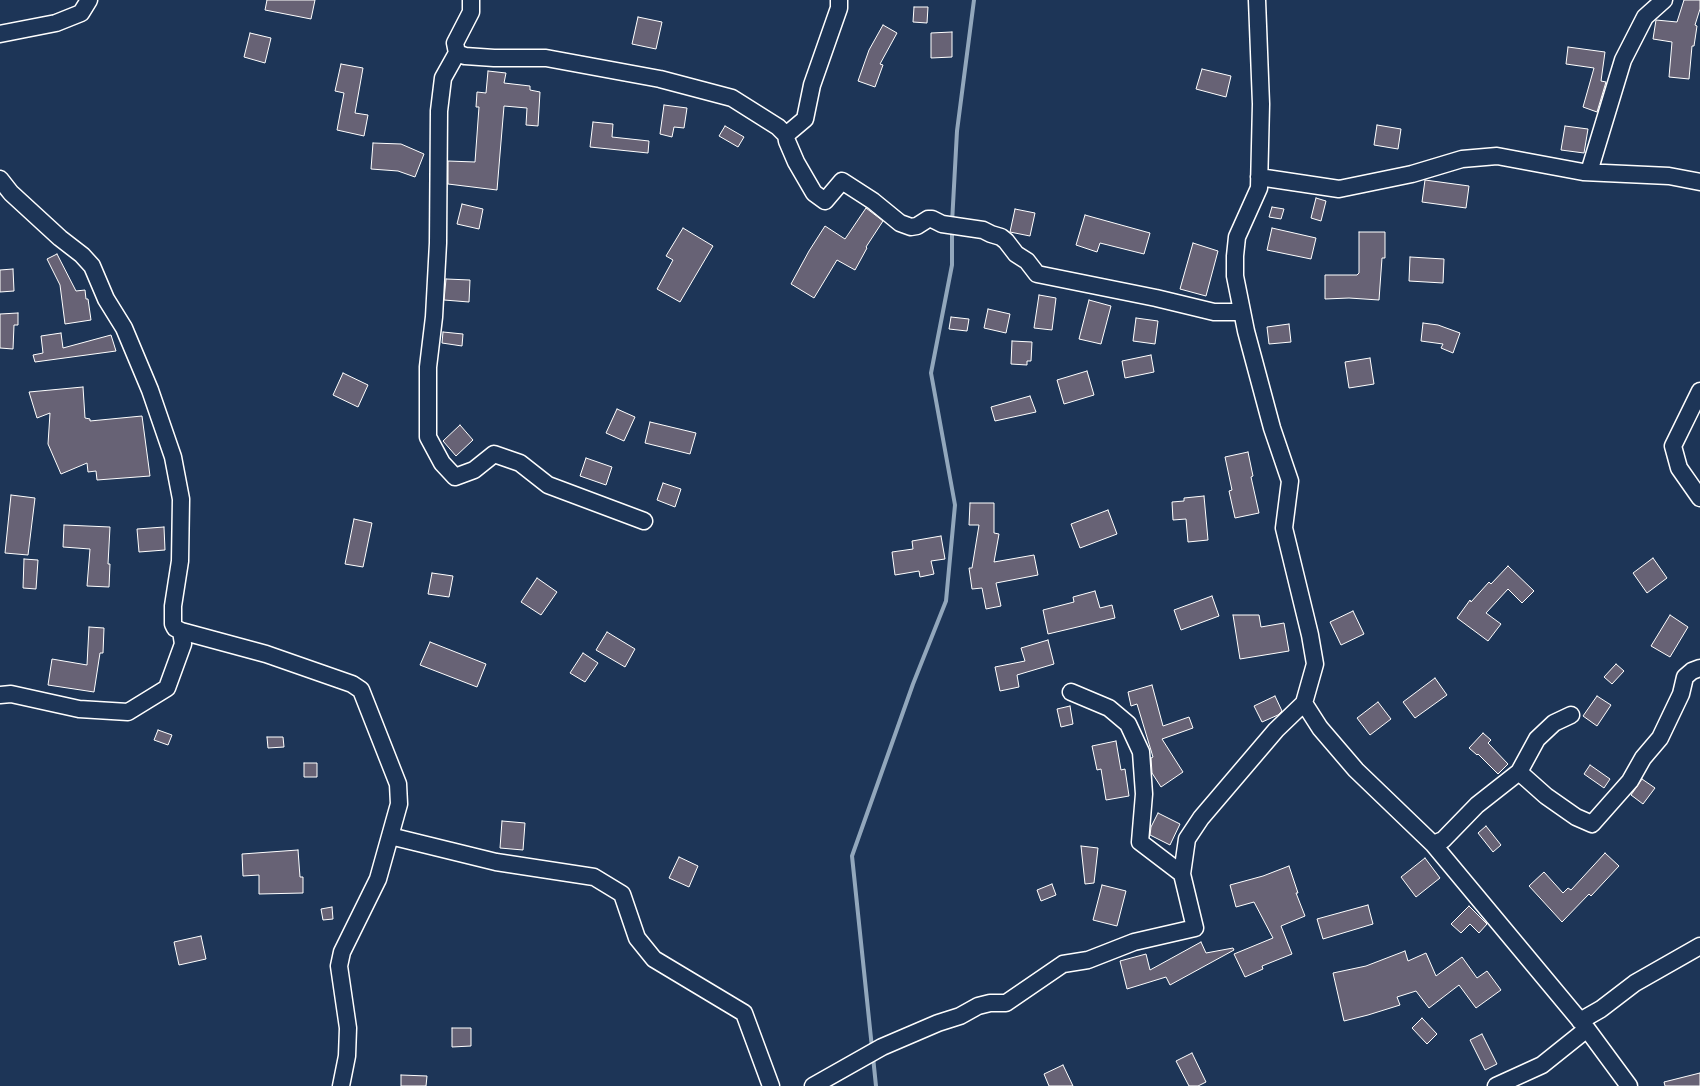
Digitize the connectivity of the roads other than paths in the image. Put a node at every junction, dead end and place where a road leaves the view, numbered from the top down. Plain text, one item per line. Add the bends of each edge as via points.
1 (89, 0) edge
2 (471, 0) edge
3 (839, 0) edge
4 (1257, 0) edge
5 (1664, 0) edge
6 (0, 34) edge
7 (457, 53) junction
8 (786, 135) junction
9 (1589, 172) junction
10 (1259, 177) junction
11 (0, 179) edge
12 (1700, 182) edge
13 (1242, 312) junction
14 (1700, 391) edge
15 (1700, 498) edge
16 (644, 520) dead end
17 (181, 631) junction
18 (1700, 668) edge
19 (1070, 692) dead end
20 (0, 694) edge
21 (1304, 704) junction
22 (1571, 715) dead end
23 (1519, 772) junction
24 (390, 836) junction
25 (1433, 844) junction
26 (1182, 874) junction
27 (1700, 946) edge
28 (1584, 1025) junction
29 (341, 1086) edge
30 (771, 1086) edge
31 (813, 1086) edge
32 (1496, 1086) edge
33 (1629, 1086) edge

1 - 6 street via 81,13 56,23
2 - 7 street via 471,12 455,43
3 - 8 street via 812,85 805,120
4 - 10 street
5 - 9 street via 1646,17 1623,60
7 - 8 street via 494,58 546,58 660,79 732,98 778,127
7 - 16 street via 443,78 439,111 438,244 428,367 428,437 442,463 455,477 474,470 494,454 520,462 548,485
8 - 13 street via 796,162 814,193 825,201 842,182 873,201 900,223 911,227 932,219 942,224 983,230 1001,238 1037,274 1214,312
9 - 10 street via 1497,156 1462,159 1412,174 1339,189
9 - 12 street via 1669,176
10 - 13 street via 1259,188 1237,237 1235,276
11 - 17 street via 11,193 92,266 106,299 124,328 150,390 174,457 181,499 180,562 173,606 173,624
13 - 21 street via 1272,428 1290,481 1284,528 1315,664
14 - 15 street via 1673,446 1679,468
17 - 20 street via 183,644 167,688 128,712 79,709 11,694
17 - 24 street via 266,654 352,684 361,690 398,784 399,804
18 - 23 street via 1685,677 1681,694 1660,738 1643,758 1630,781 1592,824 1576,817 1546,796
19 - 26 street via 1109,708 1128,724 1141,752 1144,794 1140,842
21 - 25 street via 1320,728 1356,770
21 - 26 street via 1276,730 1201,818 1187,839
22 - 23 street via 1554,723 1537,739
23 - 25 street via 1477,805 1443,840
24 - 29 street via 378,879 342,952 339,966 348,1028 347,1056
24 - 30 street via 496,862 594,877 622,894 638,938 654,959 744,1012
25 - 28 street
26 - 31 street via 1195,928 1134,942 1088,960 1063,964 1006,1003 978,1006 960,1016 938,1022 877,1050
27 - 28 street via 1635,983
28 - 32 street via 1542,1065
28 - 33 street

